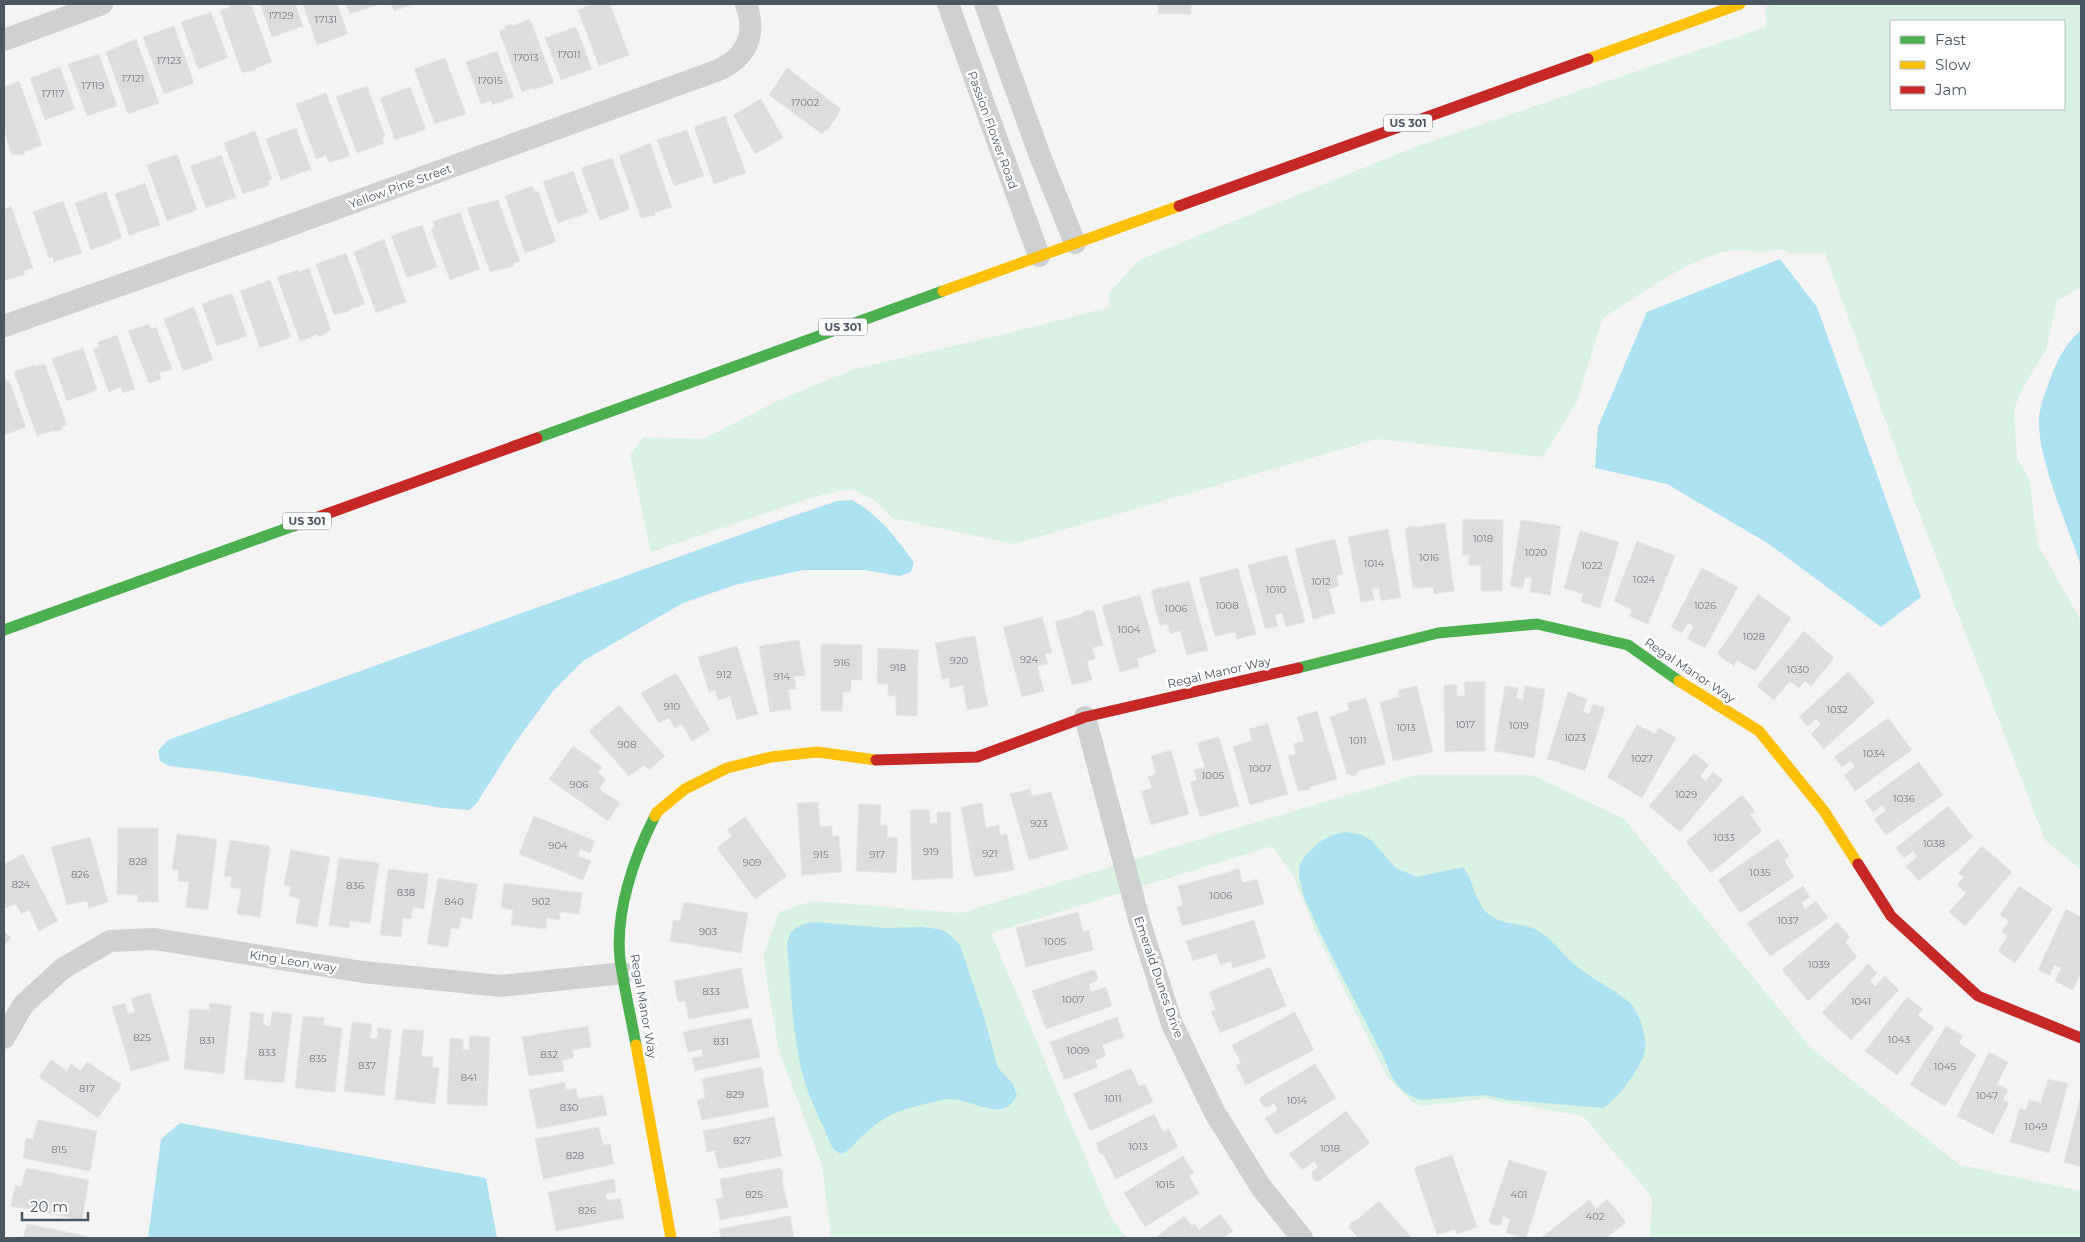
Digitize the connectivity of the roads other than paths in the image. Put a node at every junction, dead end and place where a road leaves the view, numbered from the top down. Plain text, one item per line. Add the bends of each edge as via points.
1 (102, 4) edge
2 (746, 4) edge
3 (948, 4) edge
4 (985, 4) edge
5 (1740, 4) edge
6 (4, 40) edge
7 (1075, 243) junction
8 (1039, 256) junction
9 (4, 326) edge
10 (4, 630) edge
11 (1085, 717) junction
12 (623, 974) junction
13 (4, 1038) edge
14 (2081, 1038) edge
15 (671, 1238) edge
16 (1302, 1238) edge

1 - 6 street
2 - 9 street, Yellow Pine Street via 751,27 749,40 736,59 722,69
3 - 8 street, Passion Flower Road
4 - 7 street
5 - 7 street, US 301
7 - 8 street, US 301
8 - 10 street, US 301
11 - 12 street, Regal Manor Way via 977,757 874,760 816,752 727,768 685,789 657,812 622,904 620,957
11 - 14 street, Regal Manor Way via 1438,633 1537,624 1628,645 1701,696 1759,731 1824,811 1891,916 1978,996
11 - 16 street, Emerald Dunes Drive via 1140,923 1172,1024 1215,1113 1261,1187
12 - 13 street, King Leon way via 501,986 363,972 154,940 110,940 62,969 23,1005
12 - 15 street, Regal Manor Way

